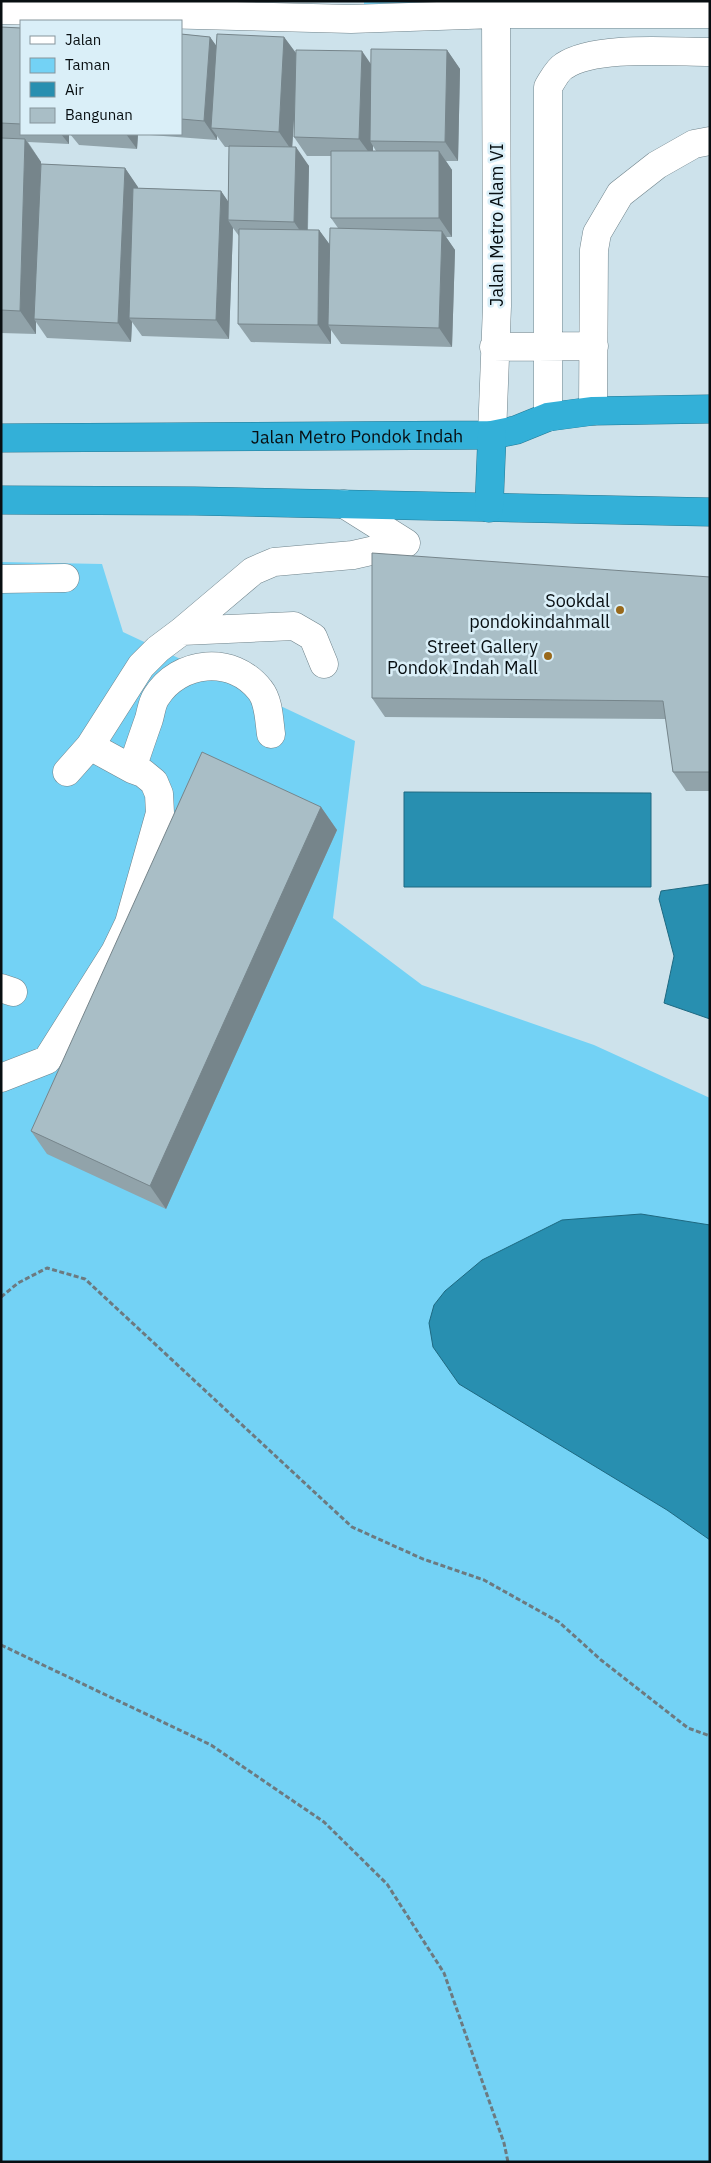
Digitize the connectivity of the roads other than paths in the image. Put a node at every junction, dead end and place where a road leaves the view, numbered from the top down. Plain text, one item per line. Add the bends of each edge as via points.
1 (618, 8) edge
2 (1, 10) edge
3 (351, 10) edge
4 (496, 14) junction
5 (710, 14) edge
6 (710, 52) edge
7 (710, 141) edge
8 (547, 346) junction
9 (594, 346) junction
10 (494, 347) junction
11 (710, 409) edge
12 (593, 410) junction
13 (548, 417) junction
14 (492, 435) junction
15 (1, 438) edge
16 (1, 500) edge
17 (344, 504) junction
18 (490, 508) junction
19 (710, 512) edge
20 (65, 578) dead end
21 (1, 579) edge
22 (182, 631) junction
23 (324, 664) dead end
24 (271, 734) dead end
25 (90, 746) junction
26 (132, 770) junction
27 (67, 772) dead end
28 (1, 1078) edge

1 - 4 street
1 - 5 street
2 - 3 street
3 - 4 street
4 - 10 street, Jalan Metro Alam VI via 497,306
6 - 8 street via 632,52 589,56 563,66 548,87
7 - 9 street via 694,144 657,165 620,194 597,233 594,250
8 - 9 street
8 - 10 street
8 - 13 street
9 - 12 street
10 - 14 street, Jalan Metro Alam VI
11 - 12 highway, Jalan Metro Pondok Indah
12 - 13 highway, Jalan Metro Pondok Indah
13 - 14 highway, Jalan Metro Pondok Indah via 516,430
14 - 15 highway, Jalan Metro Pondok Indah
14 - 18 highway
16 - 17 highway
17 - 18 highway
17 - 22 street via 406,543 353,555 274,562 252,571
18 - 19 highway
20 - 21 street
22 - 23 street via 294,626 313,637
22 - 25 street via 141,666
24 - 26 street via 261,690 245,677 226,667 208,665 188,670 169,682 156,698
25 - 26 street
25 - 27 street
26 - 28 street via 143,773 154,782 159,794 160,813 129,923 115,952 47,1060

